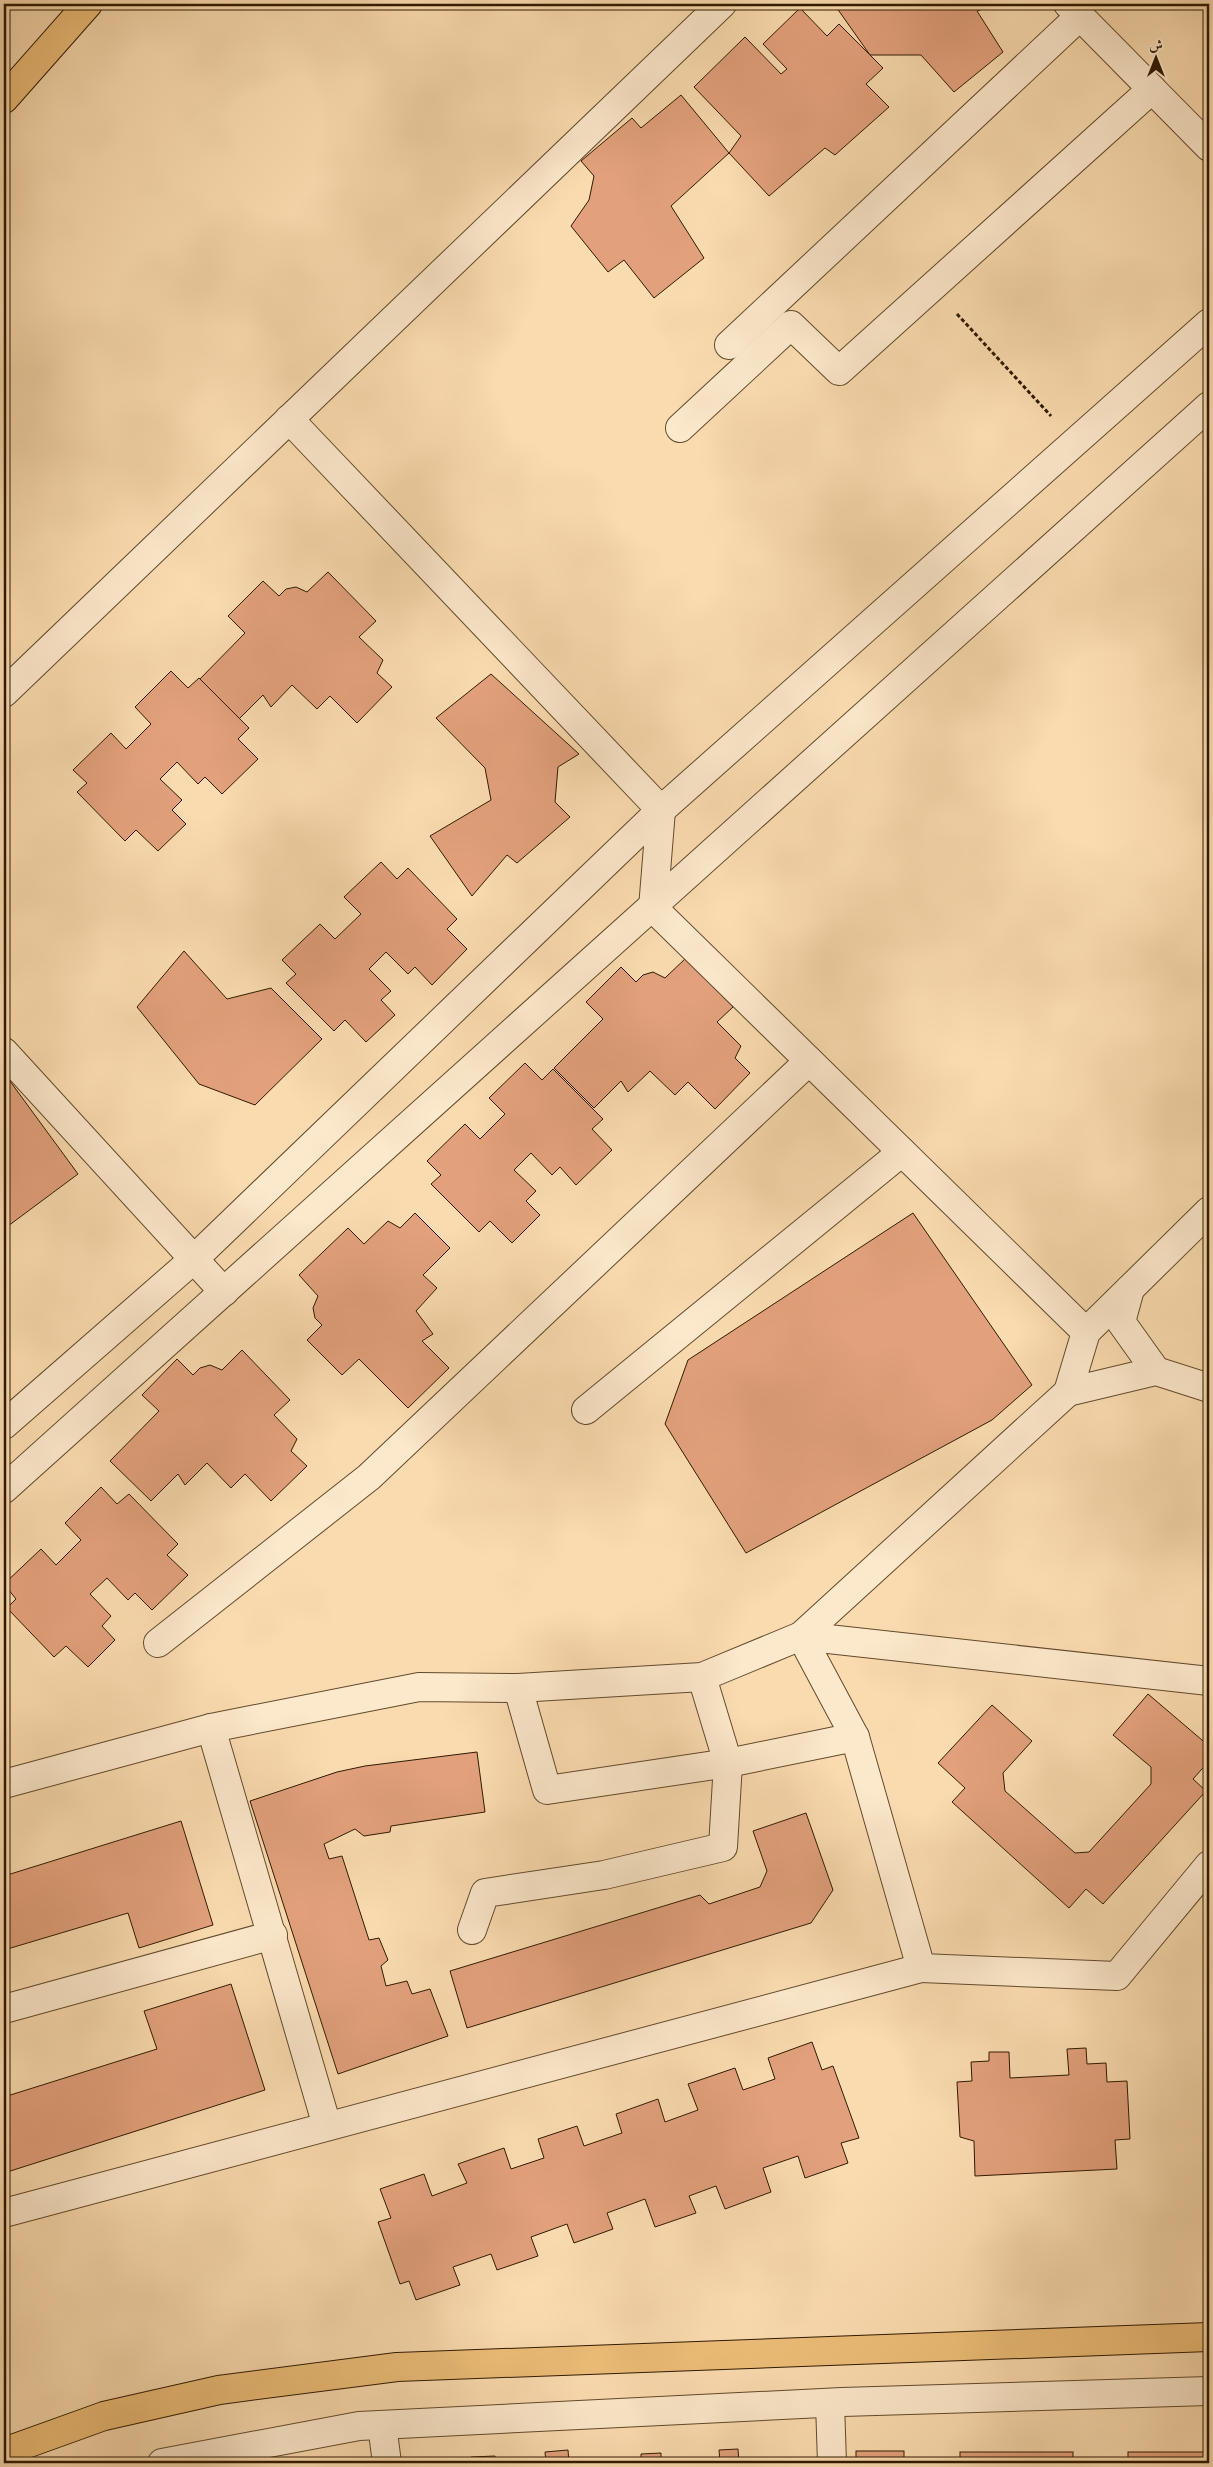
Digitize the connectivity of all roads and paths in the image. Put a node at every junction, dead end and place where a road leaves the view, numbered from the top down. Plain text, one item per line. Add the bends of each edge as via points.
1 (88, 4) edge
2 (722, 4) edge
3 (1074, 10) edge
4 (1152, 89) junction
5 (4, 100) edge
6 (1209, 147) edge
7 (932, 288) junction
8 (1209, 323) edge
9 (729, 345) dead end
10 (1209, 406) edge
11 (288, 420) junction
12 (680, 428) dead end
13 (1076, 442) junction
14 (4, 693) edge
15 (661, 810) junction
16 (653, 908) junction
17 (4, 1052) edge
18 (810, 1061) junction
19 (902, 1152) junction
20 (1209, 1211) edge
21 (194, 1258) junction
22 (1130, 1289) junction
23 (224, 1292) junction
24 (1086, 1332) junction
25 (1156, 1371) junction
26 (1209, 1388) edge
27 (1068, 1392) junction
28 (586, 1410) dead end
29 (4, 1425) edge
30 (4, 1489) edge
31 (801, 1636) junction
32 (158, 1643) dead end
33 (702, 1677) junction
34 (1209, 1681) edge
35 (518, 1688) junction
36 (211, 1728) junction
37 (855, 1737) junction
38 (728, 1763) junction
39 (4, 1784) edge
40 (1209, 1866) edge
41 (472, 1930) dead end
42 (273, 1935) junction
43 (921, 1968) junction
44 (4, 2009) edge
45 (327, 2126) junction
46 (4, 2212) edge
47 (1209, 2337) edge
48 (1209, 2391) edge
49 (830, 2403) junction
50 (382, 2425) junction
51 (4, 2452) edge
52 (162, 2463) edge
53 (387, 2463) edge
54 (832, 2463) edge

1 - 5 main road
2 - 11 street
3 - 4 street
3 - 9 street
4 - 6 street
4 - 7 street
7 - 12 street via 839,371 791,325
7 - 13 path
8 - 13 street
10 - 16 street
11 - 14 street
11 - 15 street
13 - 15 street
15 - 16 street
15 - 21 street
16 - 18 street
16 - 23 street
17 - 21 street
18 - 19 street
18 - 32 street via 369,1476
19 - 24 street
19 - 28 street
20 - 22 street
21 - 23 street
21 - 29 street
22 - 24 street
22 - 25 street via 1121,1322
23 - 30 street
24 - 27 street
25 - 26 street
25 - 27 street
27 - 31 street
31 - 33 street
31 - 34 street
31 - 37 street
33 - 35 street
33 - 38 street
35 - 36 street via 419,1687
35 - 38 street via 547,1790
36 - 39 street
36 - 42 street
37 - 38 street
37 - 43 street
38 - 41 street via 723,1846 604,1875 485,1893
40 - 43 street via 1117,1976
42 - 44 street
42 - 45 street
43 - 45 street
45 - 46 street
47 - 51 main road via 397,2367 219,2390 104,2416
48 - 49 street
49 - 50 street
49 - 54 street
50 - 52 street via 359,2426
50 - 53 street

